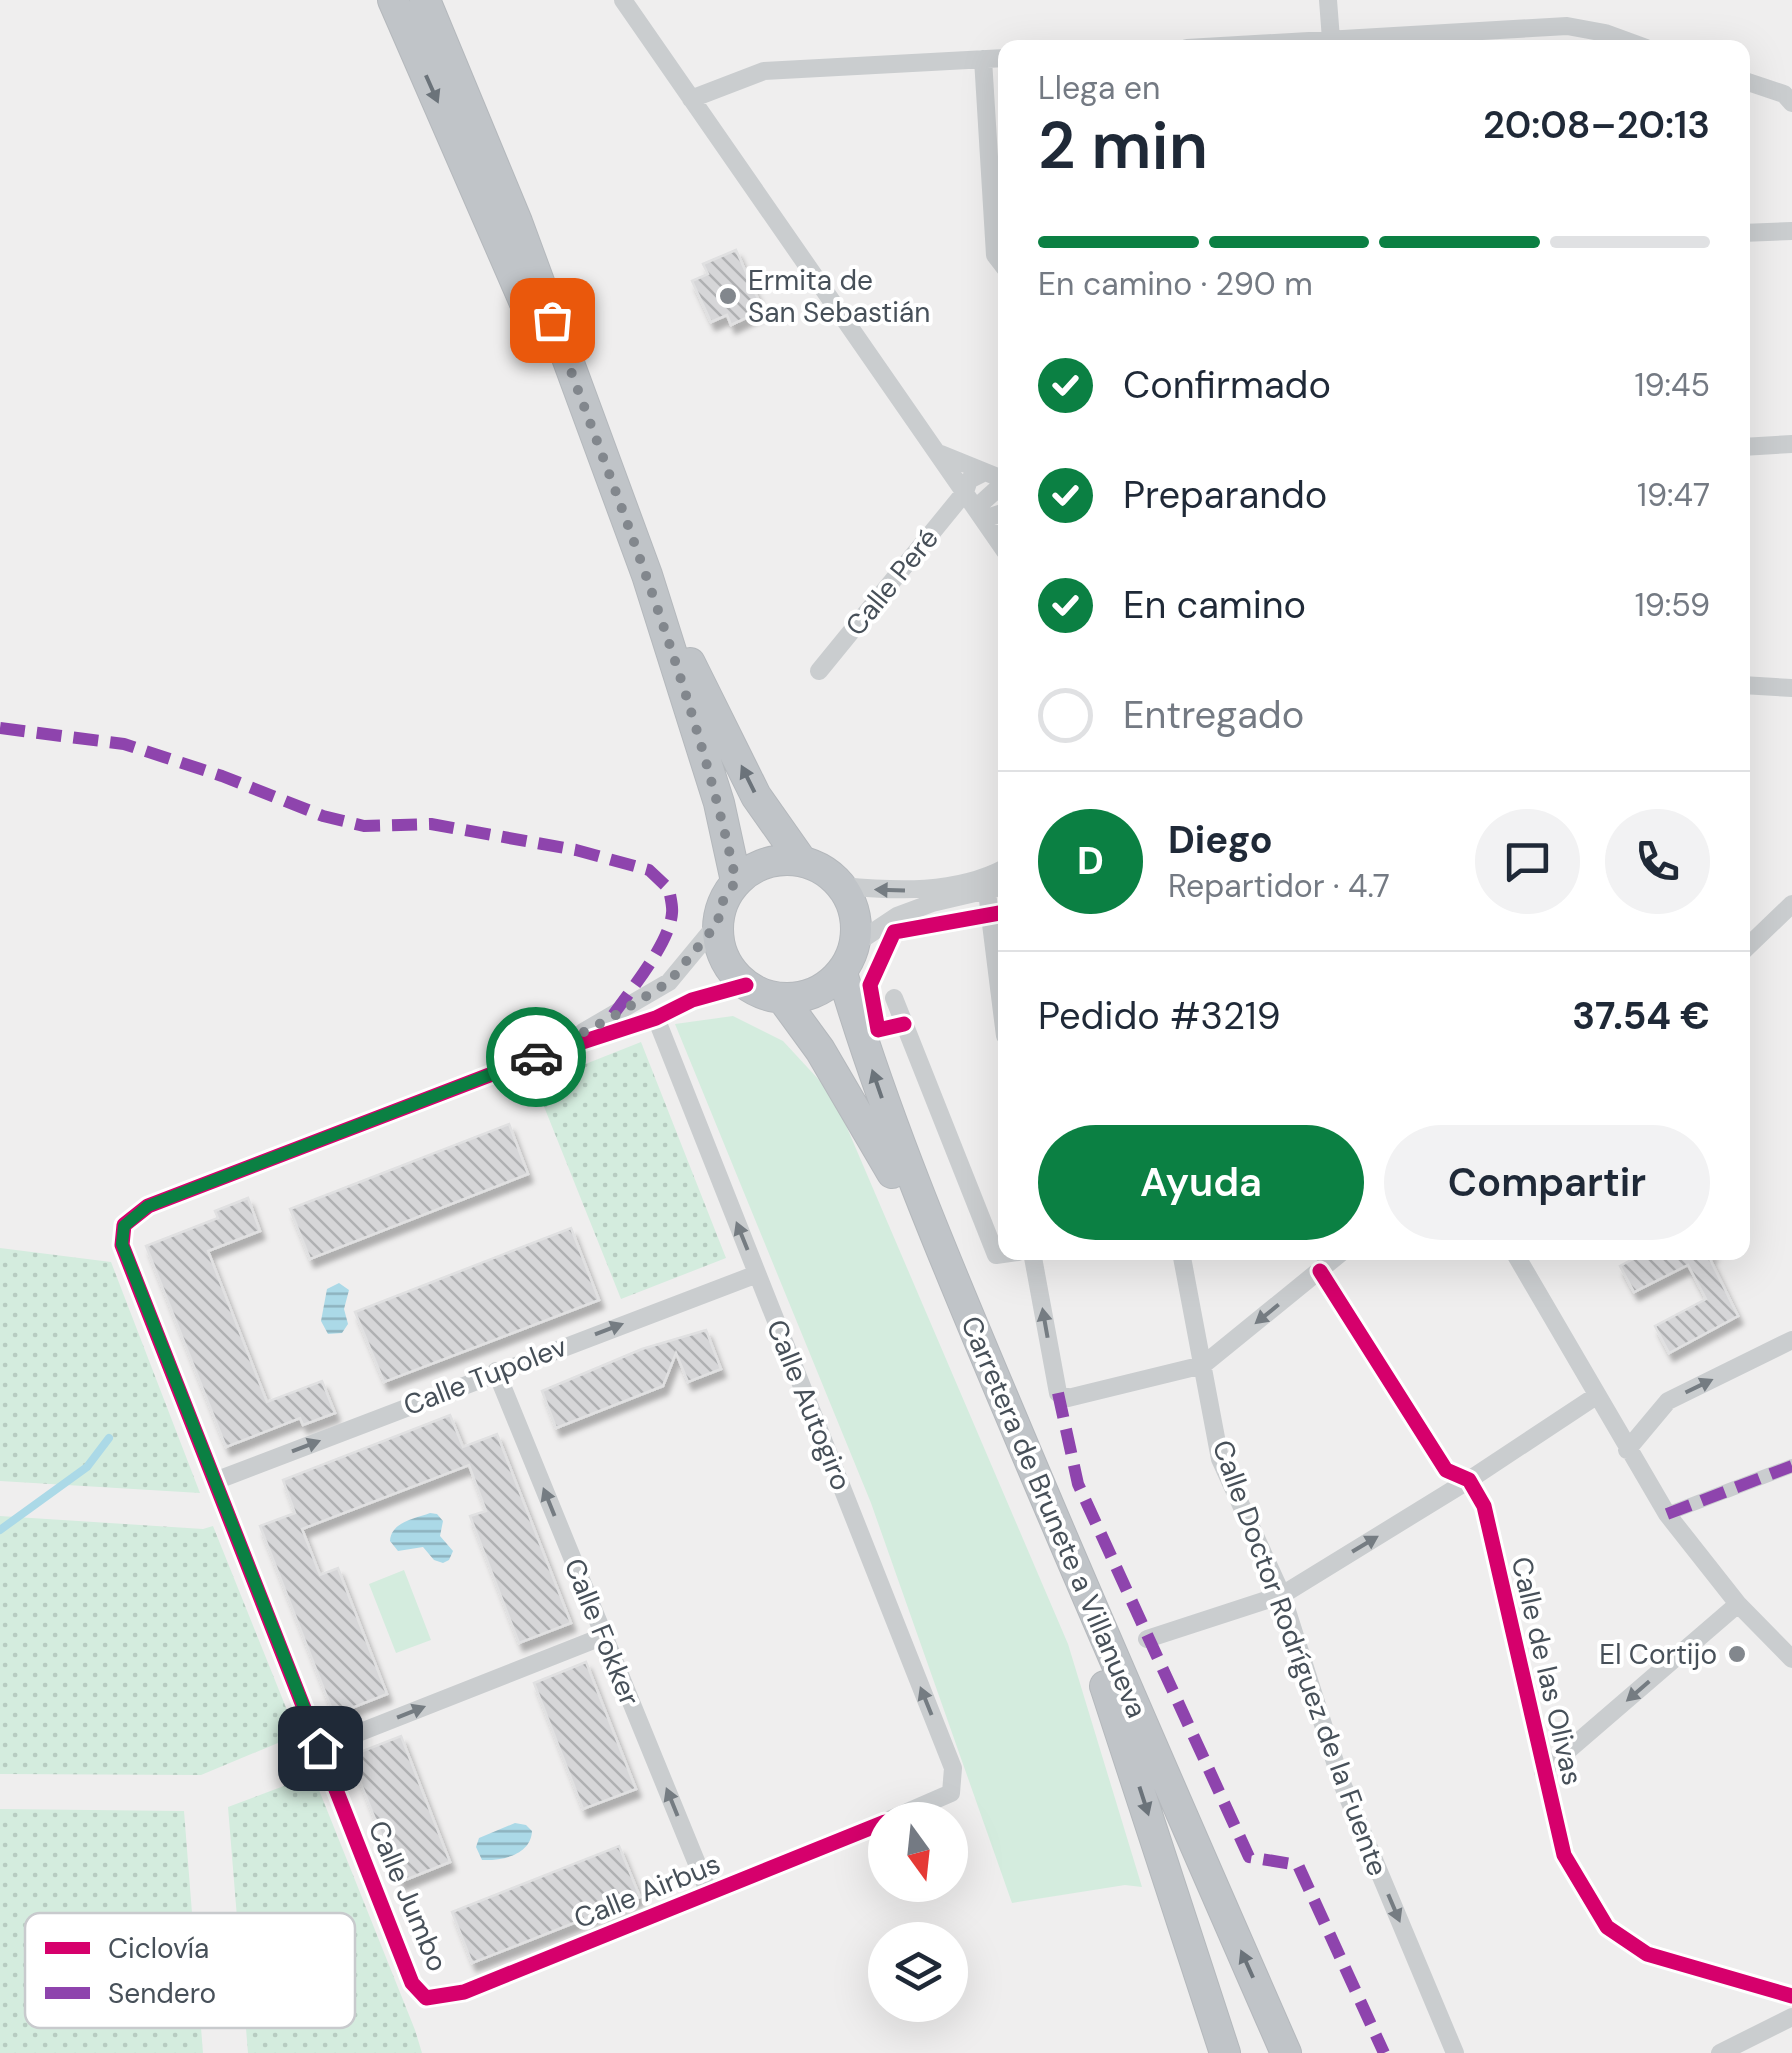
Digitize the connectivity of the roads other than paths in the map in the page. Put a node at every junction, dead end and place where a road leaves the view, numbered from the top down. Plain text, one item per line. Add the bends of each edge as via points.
1 (393, 0) edge
2 (425, 0) edge
3 (623, 0) edge
4 (1328, 0) edge
5 (1330, 40) joint
6 (1624, 40) edge
7 (998, 58) edge
8 (983, 59) junction
9 (1750, 83) edge
10 (1788, 98) edge
11 (692, 99) junction
12 (1792, 230) edge
13 (1750, 233) edge
14 (998, 259) edge
15 (1792, 444) edge
16 (1750, 446) edge
17 (600, 451) junction
18 (937, 452) junction
19 (983, 473) junction
20 (998, 480) edge
21 (998, 489) edge
22 (965, 492) junction
23 (998, 513) edge
24 (980, 514) junction
25 (998, 541) edge
26 (647, 575) junction
27 (819, 672) dead end
28 (1750, 685) edge
29 (1792, 688) edge
30 (801, 860) junction
31 (998, 870) edge
32 (736, 881) junction
33 (842, 886) junction
34 (996, 889) edge
35 (1792, 904) edge
36 (998, 922) edge
37 (717, 924) junction
38 (855, 944) junction
39 (1750, 944) edge
40 (842, 972) junction
41 (746, 985) junction
42 (782, 998) junction
43 (894, 998) dead end
44 (656, 1018) junction
45 (538, 1056) junction
46 (998, 1255) edge
47 (1033, 1260) edge
48 (1183, 1260) edge
49 (1333, 1260) edge
50 (1519, 1260) edge
51 (1320, 1271) junction
52 (757, 1274) junction
53 (1792, 1340) edge
54 (1203, 1364) junction
55 (496, 1372) junction
56 (1596, 1396) junction
57 (1627, 1450) junction
58 (1792, 1466) edge
59 (1470, 1480) junction
60 (215, 1481) junction
61 (1668, 1514) junction
62 (1282, 1595) junction
63 (1738, 1604) junction
64 (604, 1636) junction
65 (1147, 1639) dead end
66 (1792, 1659) edge
67 (320, 1748) junction
68 (1544, 1772) junction
69 (951, 1793) joint
70 (930, 1802) edge
71 (868, 1829) edge
72 (709, 1892) junction
73 (1792, 1996) edge
74 (426, 1998) joint
75 (1792, 2017) edge
76 (1226, 2053) edge
77 (1286, 2053) edge
78 (1454, 2053) edge
79 (1720, 2053) edge

1 -> 17 highway via 535,326
2 - 17 highway via 517,222
3 - 11 street
4 - 5 street
5 - 6 street via 1567,26
7 - 8 street
8 - 11 street via 764,72
8 - 14 street
9 - 10 street
11 - 18 street
12 - 13 street
15 - 16 street
17 - 26 highway
18 - 19 street
18 - 22 street
19 - 20 street
19 - 22 street, Calle Peré via 969,480
21 - 24 street
22 - 24 street
22 - 27 street, Calle Peré
23 - 24 street
24 - 25 street
30 -> 26 highway via 756,796
26 - 32 highway via 720,803
28 - 29 street
30 - 32 highway via 755,867
30 - 33 highway
31 -> 33 street via 898,892
32 - 37 highway
33 - 38 highway via 853,904
34 - 36 street
34 - 38 street via 896,916
35 - 39 street
37 - 41 highway via 720,948
37 - 45 street via 669,982
38 - 40 highway
40 - 42 highway via 825,988
77 -> 40 highway, Carretera de Brunete a Villanueva via 938,1243
41 - 42 highway
41 - 44 street
42 -> 76 highway, Carretera de Brunete a Villanueva via 885,1156 927,1246 1114,1708
43 - 46 street
44 - 45 street
52 -> 44 street, Calle Autogiro
45 - 60 street, Calle Jumbo via 148,1206 124,1226 122,1244
54 -> 47 street via 1068,1398 1058,1394
48 - 54 street, Calle Doctor Rodríguez de la Fuente
49 - 51 street
50 - 56 street
51 -> 54 street
51 - 59 street, Calle de las Olivas via 1446,1470
55 -> 52 street, Calle Tupolev
69 -> 52 street, Calle Autogiro via 952,1768
57 -> 53 street via 1668,1401
54 - 62 street, Calle Doctor Rodríguez de la Fuente via 1220,1459
60 -> 55 street, Calle Tupolev
64 -> 55 street, Calle Fokker
56 - 57 street
56 - 59 street
57 - 61 street
58 - 61 street
62 -> 59 street
59 - 68 street, Calle de las Olivas via 1484,1506
60 - 67 street, Calle Jumbo
61 - 63 street
62 - 65 street
62 -> 78 street, Calle Doctor Rodríguez de la Fuente via 1341,1780
63 - 66 street
63 -> 68 street
67 -> 64 street
72 -> 64 street, Calle Fokker
67 - 74 street, Calle Jumbo via 412,1982
68 - 73 street, Calle de las Olivas via 1564,1855 1607,1927 1647,1954
69 - 70 street, Calle Airbus
71 - 72 street, Calle Airbus
72 - 74 street, Calle Airbus via 464,1992
75 - 79 street

